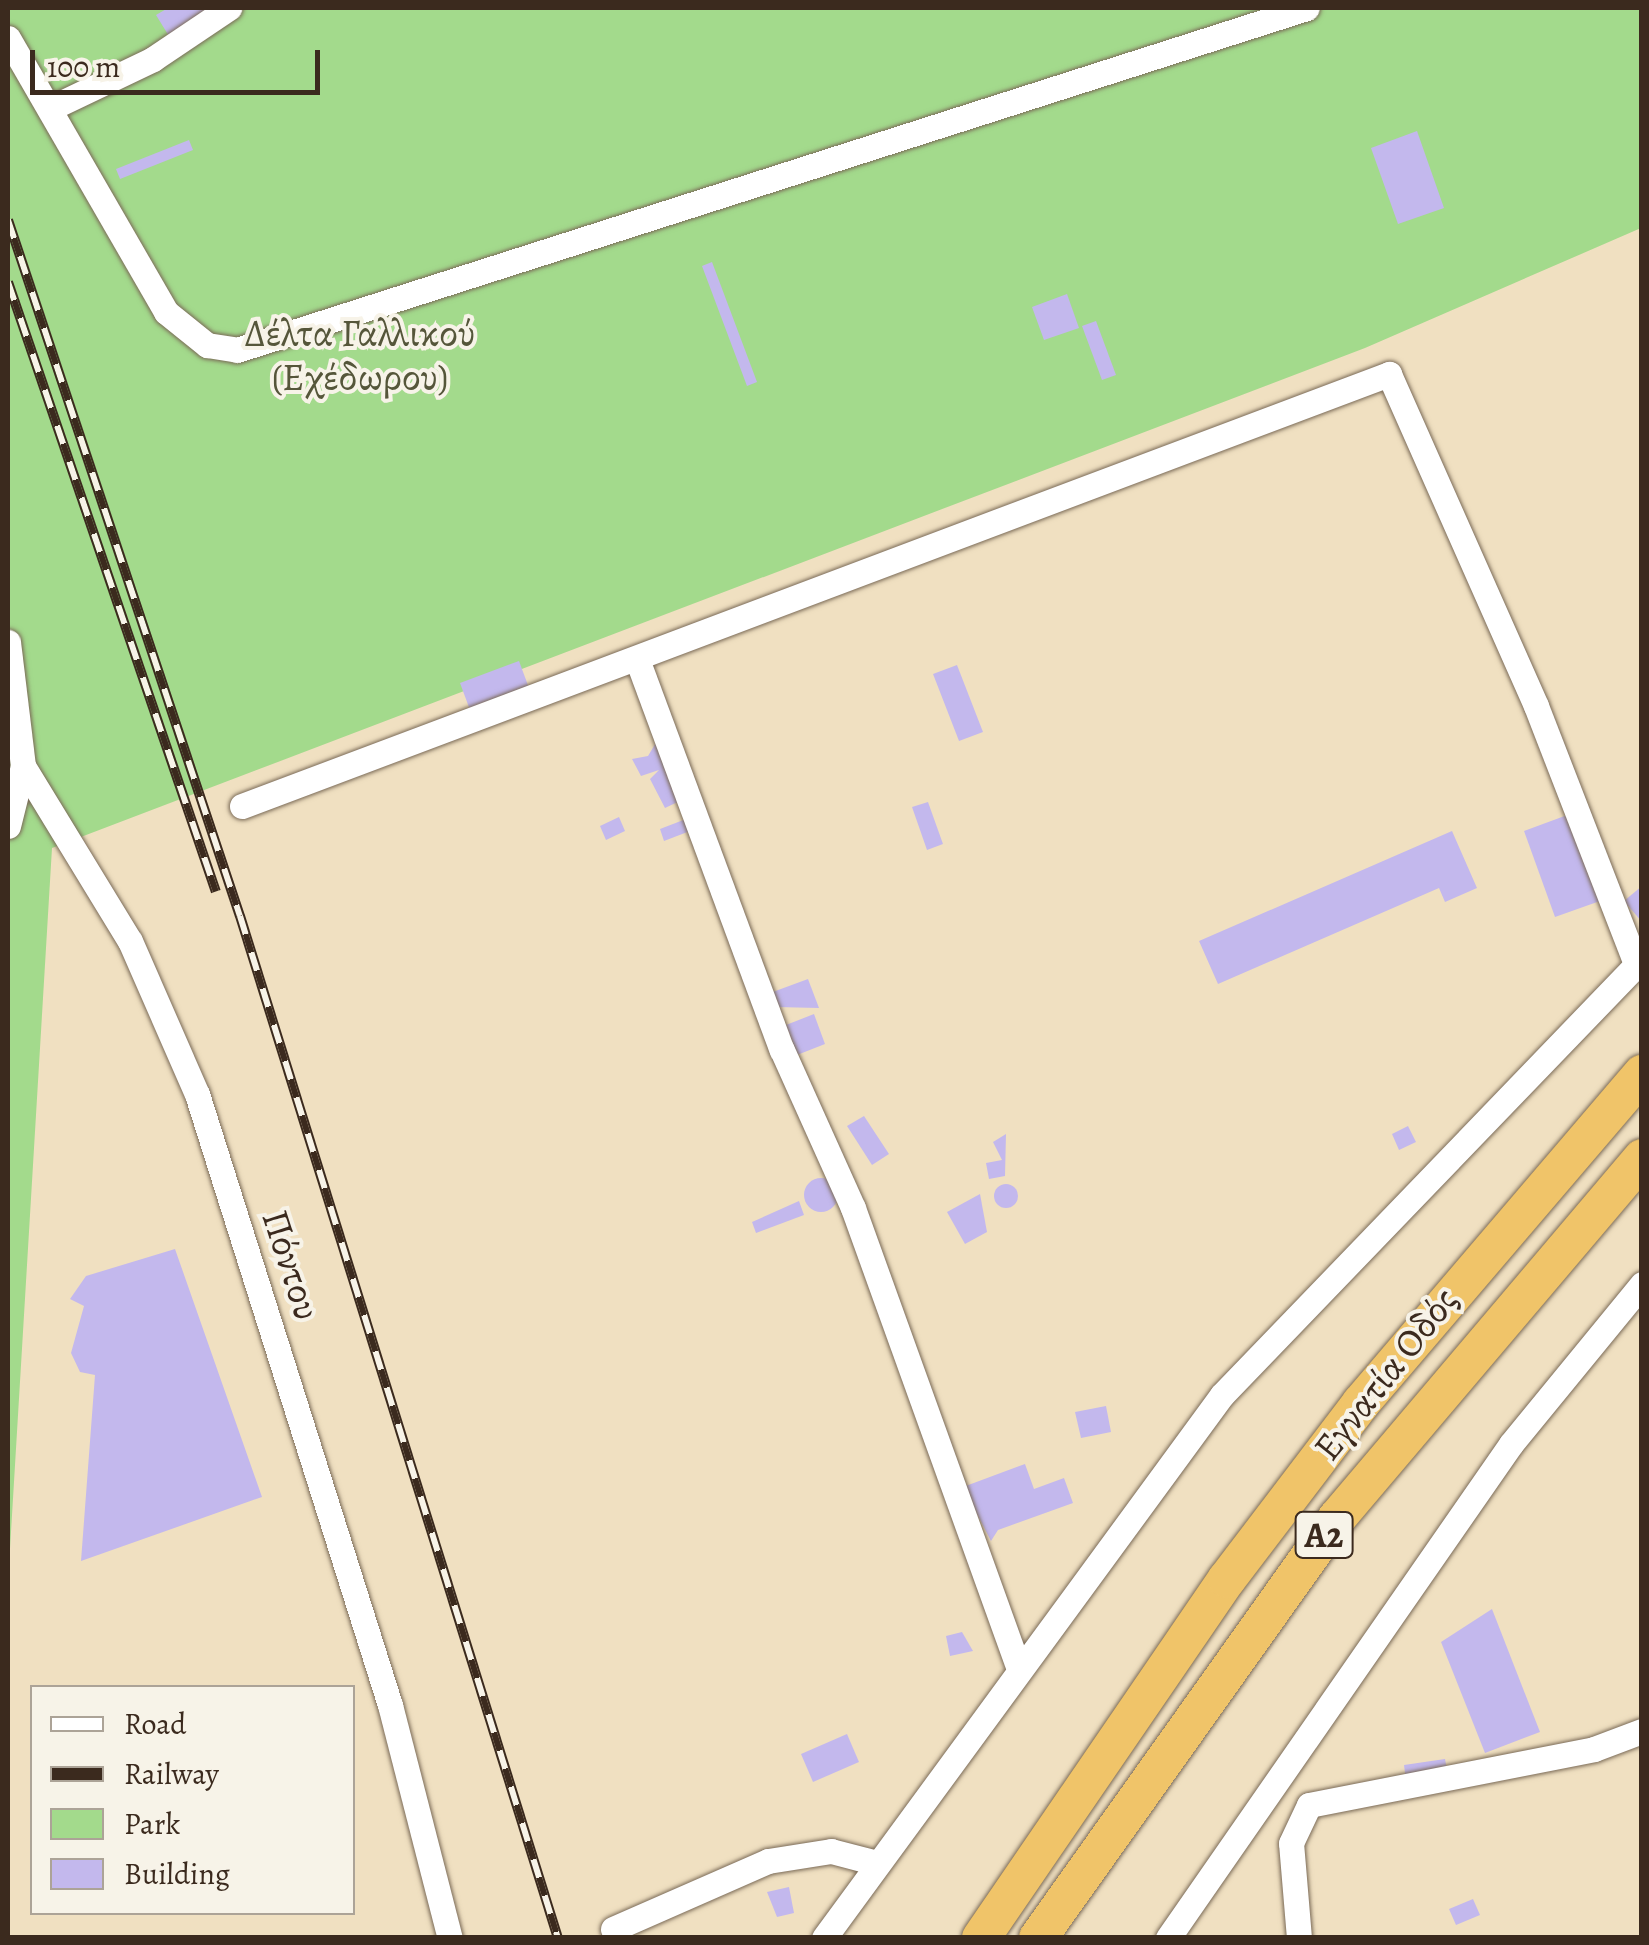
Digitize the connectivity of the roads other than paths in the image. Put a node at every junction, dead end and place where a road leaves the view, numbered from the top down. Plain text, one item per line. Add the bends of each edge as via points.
1 (229, 8) edge
2 (1307, 8) edge
3 (8, 38) edge
4 (54, 106) junction
5 (8, 642) edge
6 (638, 660) junction
7 (23, 766) junction
8 (242, 806) dead end
9 (8, 826) edge
10 (1639, 961) edge
11 (1642, 1074) edge
12 (1642, 1158) edge
13 (1642, 1284) edge
14 (1018, 1666) junction
15 (1642, 1731) edge
16 (1265, 1787) junction
17 (1301, 1813) junction
18 (877, 1863) junction
19 (613, 1928) dead end
20 (450, 1938) edge
21 (824, 1938) edge
22 (982, 1938) edge
23 (1038, 1938) edge
24 (1168, 1938) edge
25 (1299, 1938) edge

1 - 4 street via 153,59
2 - 4 street via 256,348 207,345 166,312
3 - 4 street
5 - 7 street, Πόντου
6 - 8 street
6 - 10 street via 1389,374 1536,706
6 - 14 street via 782,1050 853,1208
7 - 9 street
7 - 20 street, Πόντου via 130,941 198,1094 390,1704
10 - 14 street via 1222,1395
11 - 22 highway, Εγνατία Οδός / Α2 via 1350,1418
12 - 23 highway, Εγνατία Οδός / Α2 via 1337,1518
13 - 16 street via 1511,1444
14 - 18 street
15 - 17 street via 1594,1749 1363,1790
16 - 17 street
16 - 24 street
17 - 25 street via 1291,1844
18 - 19 street via 832,1850 768,1861
18 - 21 street

